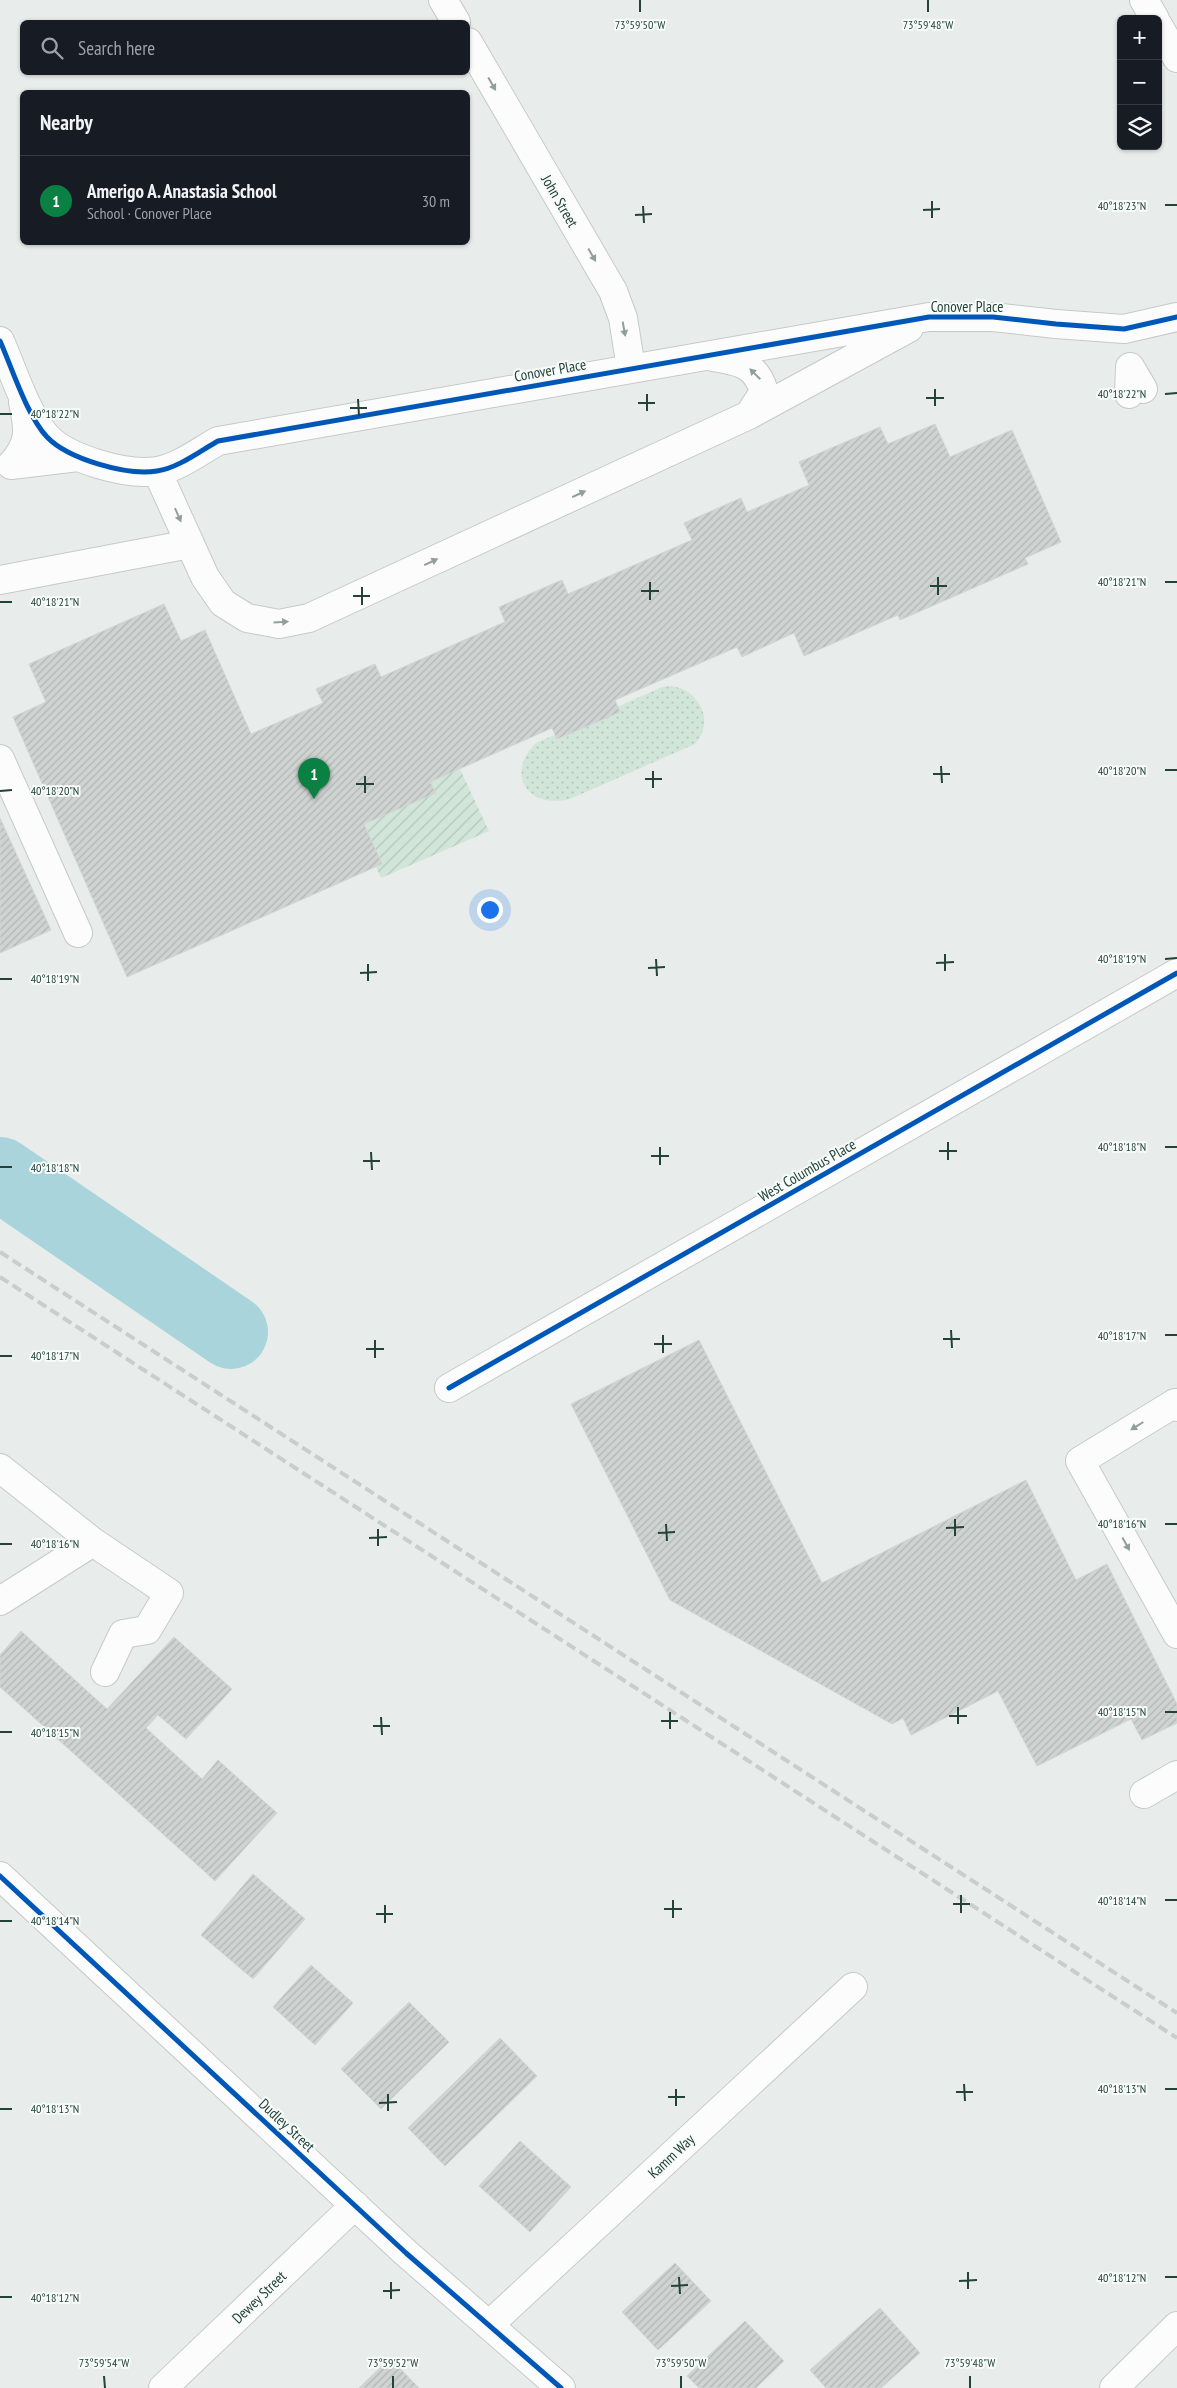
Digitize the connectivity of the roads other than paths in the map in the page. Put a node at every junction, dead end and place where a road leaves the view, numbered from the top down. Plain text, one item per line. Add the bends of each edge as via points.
1 (443, 0) edge
2 (1144, 0) edge
3 (1153, 15) edge
4 (455, 20) edge
5 (1162, 32) edge
6 (470, 45) edge
7 (1177, 58) edge
8 (929, 317) junction
9 (1177, 317) edge
10 (1131, 327) junction
11 (0, 341) edge
12 (705, 356) junction
13 (631, 368) junction
14 (1134, 383) dead end
15 (20, 387) junction
16 (749, 415) junction
17 (78, 457) junction
18 (158, 471) junction
19 (190, 544) junction
20 (0, 580) edge
21 (0, 758) edge
22 (78, 934) dead end
23 (1177, 973) edge
24 (449, 1388) dead end
25 (1177, 1406) edge
26 (0, 1468) edge
27 (93, 1542) junction
28 (0, 1602) edge
29 (1177, 1634) edge
30 (105, 1672) dead end
31 (1177, 1775) edge
32 (1144, 1794) dead end
33 (0, 1876) edge
34 (853, 1986) dead end
35 (355, 2205) junction
36 (489, 2325) junction
37 (1177, 2326) edge
38 (163, 2388) edge
39 (561, 2388) edge
40 (1114, 2388) edge

1 - 4 street
2 - 3 street
5 - 7 street
6 -> 13 street, John Street via 613,291 622,318
8 - 10 street, Conover Place via 993,317 1124,329
8 - 12 street, Conover Place
8 - 16 street
9 - 10 street, Conover Place
10 - 14 street
11 - 15 street, Conover Place
12 - 13 street, Conover Place
16 -> 12 street via 764,392 761,378 743,363
13 - 18 street, Conover Place via 218,441
15 - 17 street, Conover Place via 47,437
15 - 17 street via 28,426 27,439 22,452 11,465
19 -> 16 street via 205,577 223,603 247,618 279,624 308,618
17 - 18 street, Conover Place via 122,471
18 -> 19 street
19 - 20 street
21 - 22 street
23 - 24 street, West Columbus Place
25 -> 29 street via 1175,1402 1080,1461
26 - 27 street
27 - 28 street
27 - 30 street via 169,1593 146,1630 123,1634
31 - 32 street
33 - 35 street, Dudley Street
34 - 36 street, Kamm Way
35 - 36 street, Dudley Street
35 - 38 street, Dewey Street
36 - 39 street, Dudley Street
37 - 40 street

